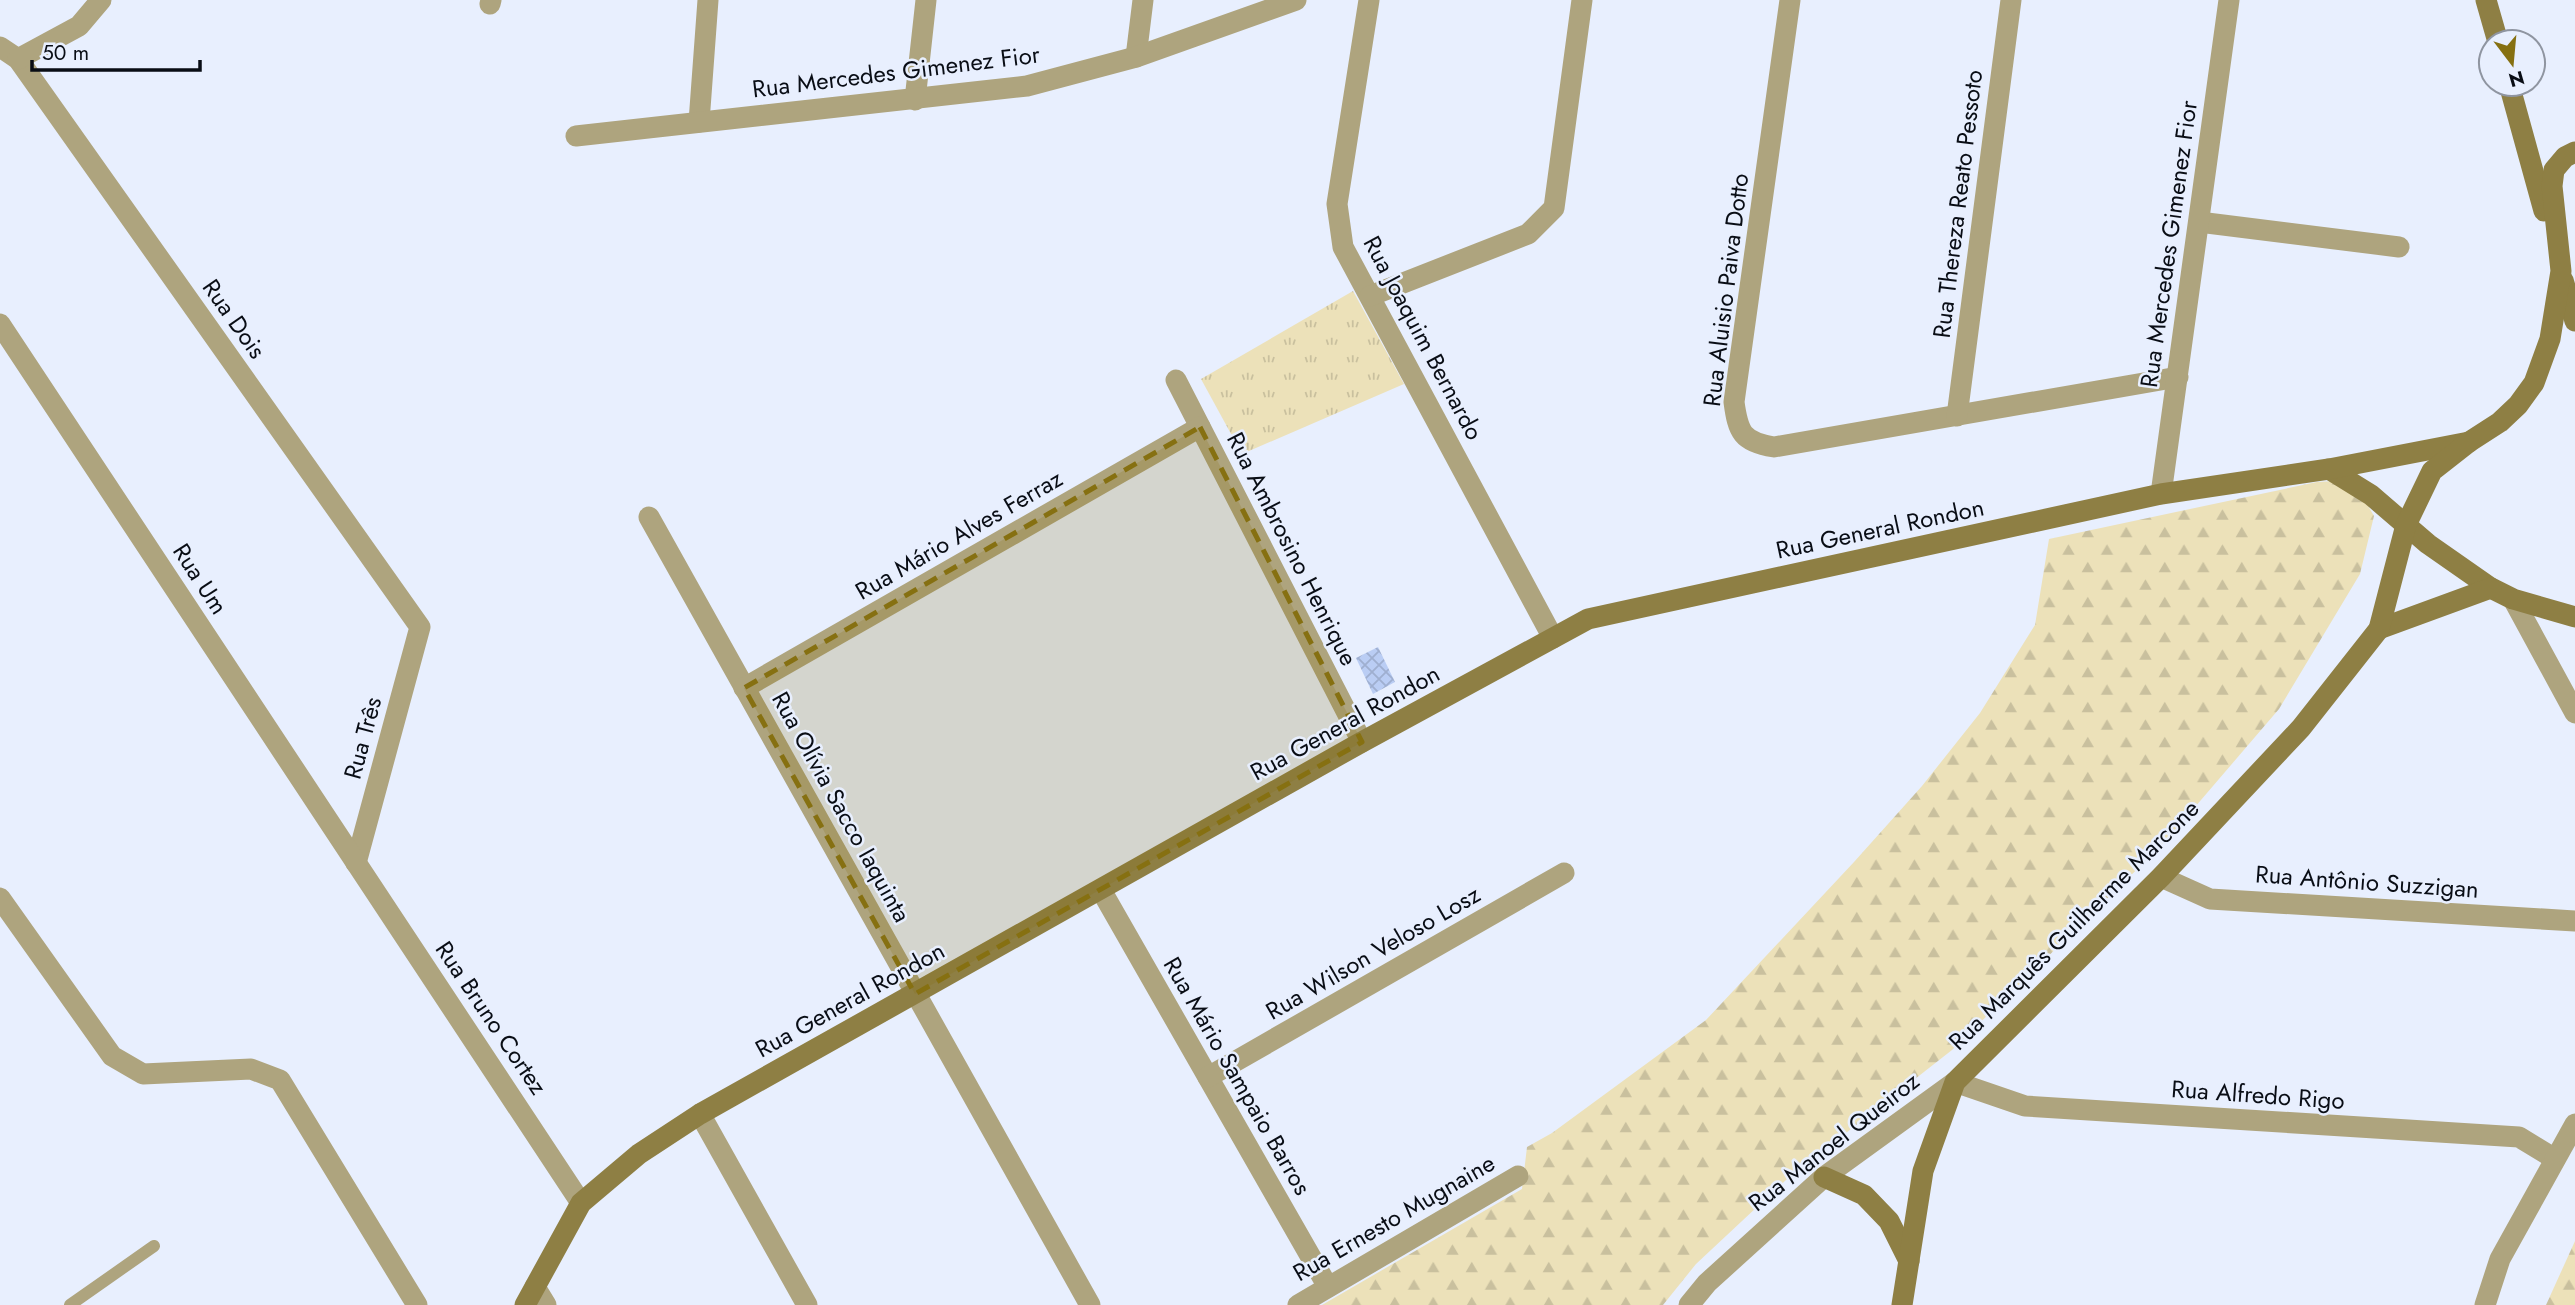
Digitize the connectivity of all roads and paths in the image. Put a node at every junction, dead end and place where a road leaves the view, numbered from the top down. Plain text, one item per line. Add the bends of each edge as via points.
1 (101, 0) edge
2 (708, 0) edge
3 (926, 0) edge
4 (1143, 0) edge
5 (1296, 0) edge
6 (1369, 0) edge
7 (1582, 0) edge
8 (1790, 0) edge
9 (2011, 0) edge
10 (2229, 0) edge
11 (2486, 0) edge
12 (2494, 28) edge
13 (0, 47) edge
14 (1136, 57) junction
15 (18, 59) junction
16 (2513, 98) edge
17 (915, 100) junction
18 (699, 122) junction
19 (576, 136) dead end
20 (2575, 152) edge
21 (2199, 222) junction
22 (2399, 247) dead end
23 (2561, 271) junction
24 (1370, 296) junction
25 (2575, 321) edge
26 (0, 324) edge
27 (2178, 377) junction
28 (1176, 380) dead end
29 (1957, 415) junction
30 (1200, 427) junction
31 (2469, 442) junction
32 (2329, 468) junction
33 (2161, 495) junction
34 (649, 517) dead end
35 (2406, 525) junction
36 (2491, 588) junction
37 (2513, 599) junction
38 (2575, 617) edge
39 (420, 627) joint
40 (2379, 629) junction
41 (1552, 638) junction
42 (744, 688) junction
43 (2575, 713) edge
44 (1362, 742) junction
45 (356, 863) junction
46 (1564, 873) dead end
47 (2161, 877) junction
48 (1101, 890) junction
49 (0, 898) edge
50 (2575, 921) edge
51 (915, 994) junction
52 (1208, 1077) junction
53 (1955, 1082) junction
54 (700, 1114) junction
55 (2575, 1124) edge
56 (2555, 1159) junction
57 (1518, 1175) dead end
58 (1824, 1177) junction
59 (581, 1203) junction
60 (154, 1246) dead end
61 (1909, 1261) junction
62 (1328, 1287) junction
63 (535, 1299) edge
64 (1087, 1304) edge
65 (70, 1305) edge
66 (417, 1305) edge
67 (807, 1305) edge
68 (1297, 1305) edge
69 (1689, 1305) edge
70 (1902, 1305) edge
71 (2485, 1305) edge

1 - 15 street via 79,26
2 - 18 street
3 - 17 street
4 - 14 street
5 - 14 street, Rua Mercedes Gimenez Fior
6 - 24 street, Rua Joaquim Bernardo via 1337,204 1343,247
7 - 24 street via 1554,208 1528,234
8 - 29 street, Rua Aluisio Paiva Dotto via 1734,401 1738,427 1753,444 1774,447
9 - 29 street, Rua Thereza Reato Pessoto
10 - 21 street, Rua Mercedes Gimenez Fior
11 - 12 street
13 - 15 street, Rua Dois
14 - 17 street, Rua Mercedes Gimenez Fior via 1027,86
15 - 39 street, Rua Dois
16 - 23 street
17 - 18 street, Rua Mercedes Gimenez Fior
18 - 19 street, Rua Mercedes Gimenez Fior
20 - 23 street via 2554,170 2552,186
21 - 22 street
21 - 27 street, Rua Mercedes Gimenez Fior
23 - 25 street
23 - 31 street, Rua General Rondon via 2550,339 2534,383 2500,422
24 - 41 street, Rua Joaquim Bernardo
26 - 45 street, Rua Um
27 - 29 street, Rua Aluisio Paiva Dotto
27 - 33 street, Rua Mercedes Gimenez Fior
28 - 30 street, Rua Ambrosino Henrique
30 - 42 street, Rua Mário Alves Ferraz
30 - 44 street, Rua Ambrosino Henrique
31 - 32 street, Rua General Rondon
31 - 35 street, Rua General Rondon via 2432,471
32 - 33 street, Rua General Rondon
32 - 35 street
33 - 41 street, Rua General Rondon via 1588,619
34 - 42 street, Rua Olívia Sacco Iaquinta
35 - 36 street
35 - 40 street, Rua Marquês Guilherme Marcone
36 - 37 street
36 - 40 street
37 - 38 street
37 - 43 street
39 - 45 street, Rua Três
40 - 47 street, Rua Marquês Guilherme Marcone via 2301,728
41 - 44 street, Rua General Rondon
42 - 51 street, Rua Olívia Sacco Iaquinta
44 - 48 street, Rua General Rondon
45 - 59 street, Rua Bruno Cortez
46 - 52 street, Rua Wilson Veloso Losz
47 - 50 street, Rua Antônio Suzzigan via 2210,899
47 - 53 street, Rua Marquês Guilherme Marcone
48 - 51 street, Rua General Rondon
48 - 52 street, Rua Mário Sampaio Barros
49 - 66 street via 112,1056 143,1074 251,1069 280,1080
51 - 54 street, Rua General Rondon
51 - 64 street, Rua Olívia Sacco Iaquinta
52 - 62 street, Rua Mário Sampaio Barros
53 - 56 street, Rua Alfredo Rigo via 2025,1106 2519,1137
53 - 58 street, Rua Manoel Queiroz
53 - 61 street, Rua Marquês Guilherme Marcone via 1923,1171
54 - 59 street, Rua General Rondon via 639,1154
54 - 67 street
55 - 56 street
56 - 71 street via 2500,1259
57 - 62 street, Rua Ernesto Mugnaine
58 - 61 street via 1864,1195 1889,1221
58 - 69 street, Rua Manoel Queiroz via 1707,1283
59 - 63 street, Rua General Rondon
60 - 65 lane
61 - 70 street, Rua Marquês Guilherme Marcone
62 - 68 street, Rua Ernesto Mugnaine

